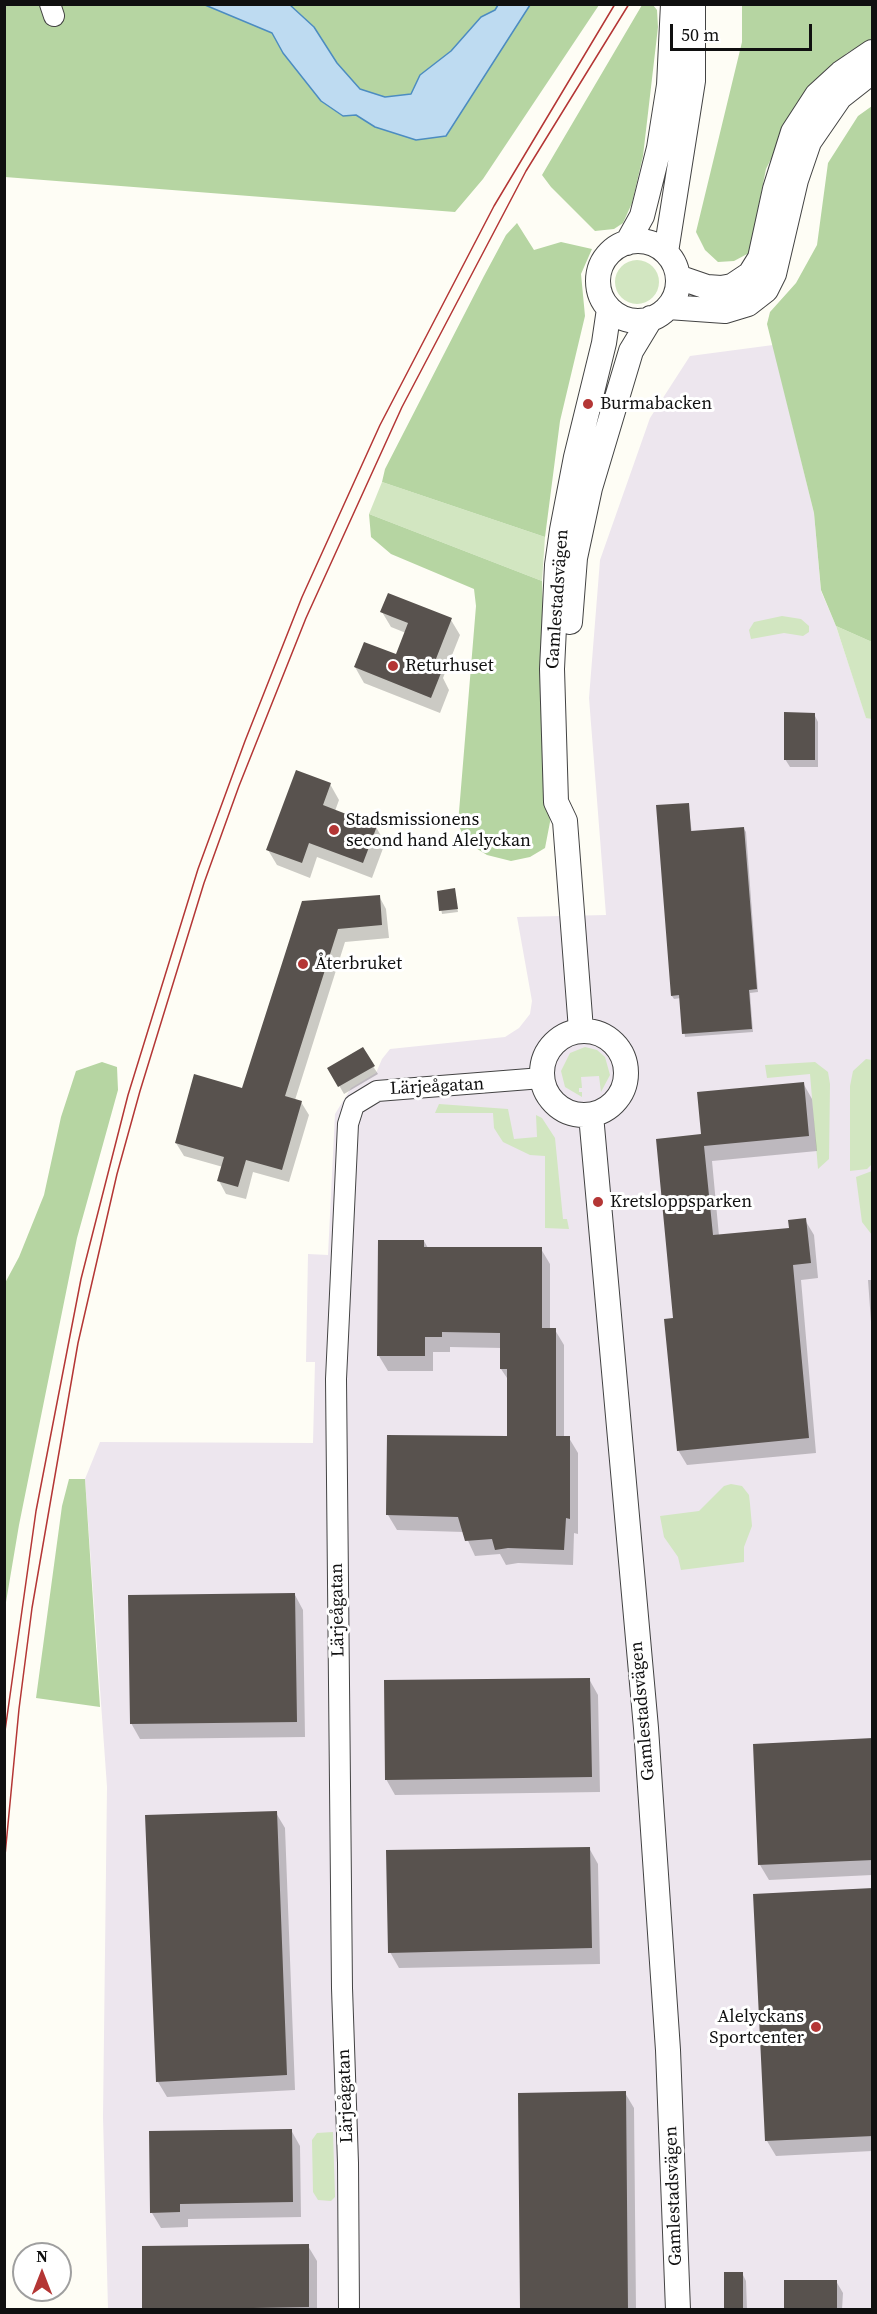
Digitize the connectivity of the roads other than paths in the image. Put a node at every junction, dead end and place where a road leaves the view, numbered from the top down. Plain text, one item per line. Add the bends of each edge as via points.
1 (673, 4) edge
2 (693, 4) edge
3 (873, 52) edge
4 (873, 72) edge
5 (627, 243) junction
6 (666, 252) junction
7 (678, 278) junction
8 (609, 309) junction
9 (659, 313) junction
10 (565, 821) junction
11 (581, 1030) junction
12 (542, 1078) junction
13 (591, 1115) junction
14 (349, 2310) edge
15 (678, 2310) edge

1 - 5 street, Gamlestadsvägen via 669,85 659,148 642,216
2 - 6 street via 691,100
3 - 7 street via 817,95 794,132 760,258 750,274 721,288
4 - 9 street via 840,97 809,142 774,274 766,290 747,304 725,311
5 - 6 street via 648,242
5 - 8 street, Gamlestadsvägen via 609,253 599,270 599,291
6 - 7 street
7 - 9 street, Gamlestadsvägen via 676,291
8 - 9 street via 631,320
8 - 10 street, Gamlestadsvägen via 569,488 557,566 553,733 556,802
9 - 10 street, Gamlestadsvägen via 636,340 617,390 575,558 567,686 572,803
10 - 11 street, Gamlestadsvägen
11 - 12 street via 565,1035 551,1046 543,1061
11 - 13 street via 598,1032 614,1041 627,1067 626,1084 618,1098
12 - 13 street via 550,1097 561,1108
12 - 14 street, Lärjeågatan via 377,1091 354,1105 348,1124 336,1379
13 - 15 street, Gamlestadsvägen via 654,1847 675,2186

